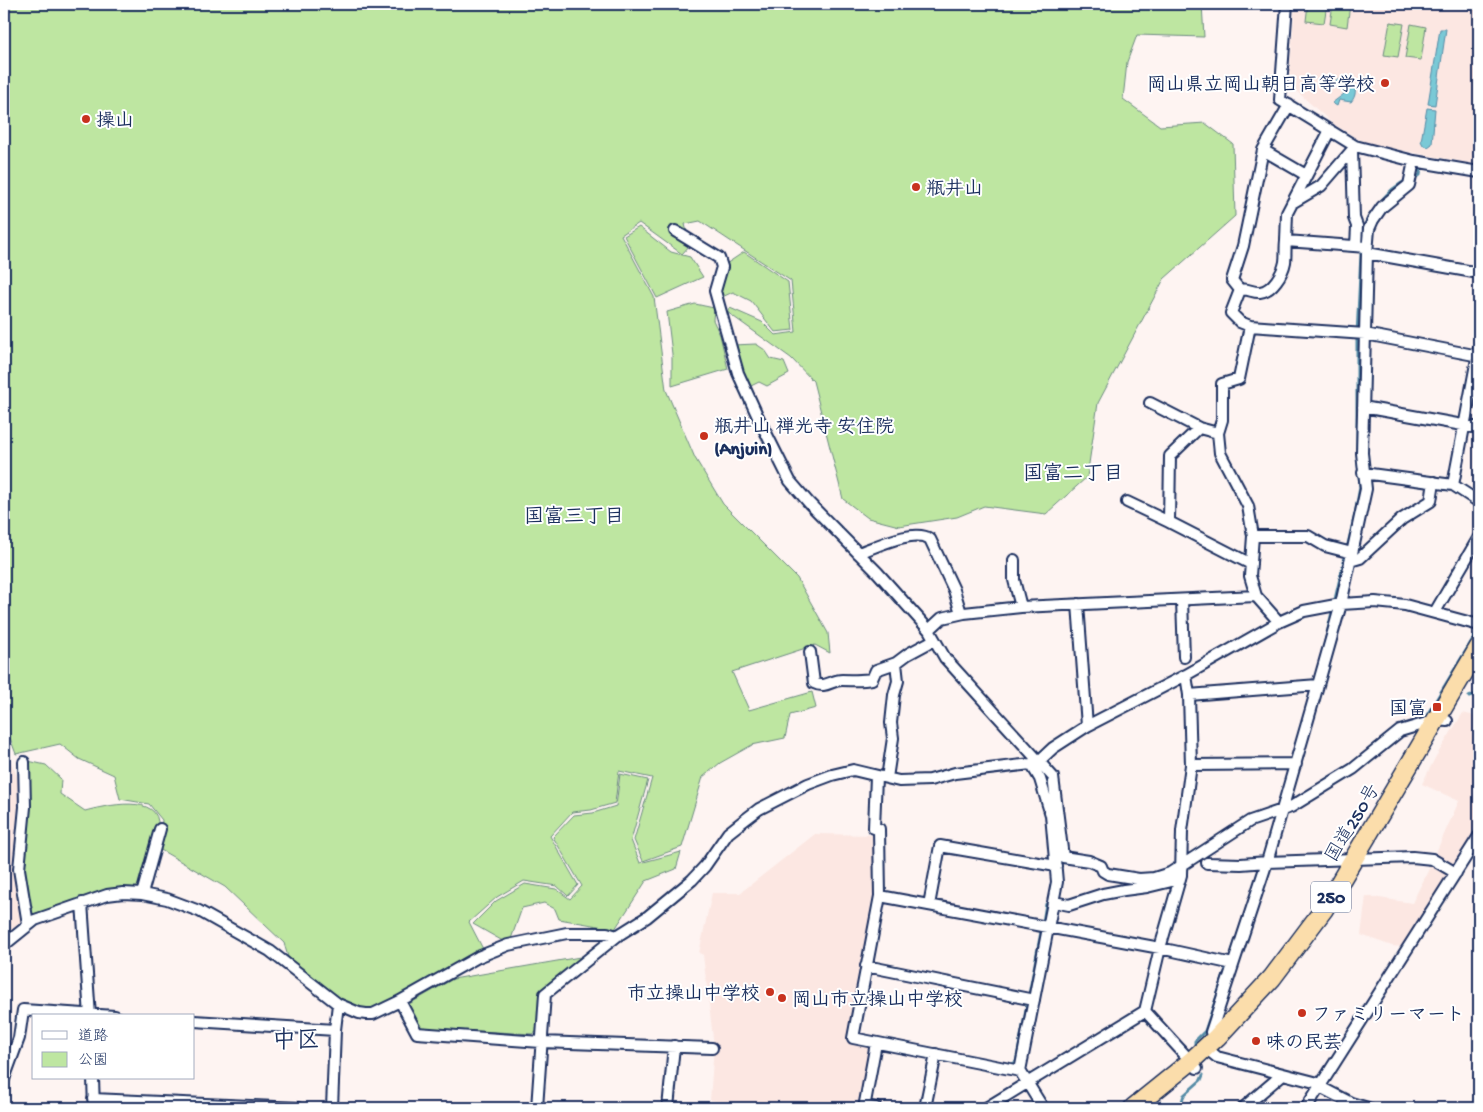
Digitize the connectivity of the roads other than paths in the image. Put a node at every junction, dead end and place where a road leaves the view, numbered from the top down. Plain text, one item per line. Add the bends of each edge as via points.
1 (1288, 4) edge
2 (1289, 105) junction
3 (1330, 130) junction
4 (1354, 148) junction
5 (1263, 150) junction
6 (1414, 161) junction
7 (1479, 172) edge
8 (1306, 175) junction
9 (1292, 203) junction
10 (675, 231) dead end
11 (1286, 241) junction
12 (1363, 248) junction
13 (1479, 273) edge
14 (1240, 290) junction
15 (1250, 326) junction
16 (1360, 334) junction
17 (1479, 353) edge
18 (1150, 403) dead end
19 (1363, 407) junction
20 (1465, 425) junction
21 (1199, 428) junction
22 (1479, 428) edge
23 (1218, 433) junction
24 (1363, 473) junction
25 (1434, 482) junction
26 (1453, 485) junction
27 (1127, 502) dead end
28 (1479, 502) edge
29 (1169, 522) junction
30 (1252, 536) junction
31 (1479, 537) edge
32 (858, 553) junction
33 (1349, 554) junction
34 (1014, 560) dead end
35 (1251, 564) junction
36 (1256, 596) junction
37 (1182, 600) junction
38 (1078, 604) junction
39 (1337, 604) junction
40 (1021, 606) junction
41 (1435, 612) junction
42 (961, 613) junction
43 (1279, 622) junction
44 (1479, 625) edge
45 (928, 630) junction
46 (934, 640) junction
47 (1479, 647) edge
48 (810, 652) dead end
49 (1184, 657) dead end
50 (896, 662) junction
51 (1479, 666) edge
52 (1186, 675) junction
53 (1315, 685) junction
54 (1189, 695) junction
55 (1442, 721) junction
56 (1087, 726) junction
57 (24, 762) dead end
58 (1035, 762) junction
59 (1191, 764) junction
60 (1292, 764) junction
61 (881, 777) junction
62 (1279, 811) junction
63 (160, 829) dead end
64 (1479, 836) edge
65 (1359, 859) junction
66 (1263, 862) junction
67 (1207, 863) dead end
68 (1056, 866) junction
69 (1181, 872) junction
70 (1456, 873) junction
71 (142, 894) junction
72 (880, 896) junction
73 (1054, 902) junction
74 (82, 903) junction
75 (929, 905) junction
76 (28, 924) junction
77 (1048, 928) junction
78 (617, 936) junction
79 (4, 945) edge
80 (1160, 948) junction
81 (1230, 963) junction
82 (866, 966) junction
83 (1030, 999) junction
84 (400, 1001) junction
85 (338, 1004) junction
86 (1144, 1011) junction
87 (77, 1014) edge
88 (90, 1014) edge
89 (195, 1021) edge
90 (335, 1030) junction
91 (541, 1042) junction
92 (876, 1043) junction
93 (1217, 1044) junction
94 (674, 1046) junction
95 (712, 1048) dead end
96 (936, 1054) junction
97 (1194, 1065) junction
98 (1020, 1071) junction
99 (1283, 1074) junction
100 (4, 1079) edge
101 (93, 1080) edge
102 (1027, 1083) junction
103 (1321, 1085) junction
104 (94, 1104) edge
105 (864, 1107) edge
106 (298, 1108) edge
107 (332, 1108) edge
108 (537, 1108) edge
109 (668, 1108) edge
110 (876, 1108) edge
111 (925, 1108) edge
112 (986, 1108) edge
113 (1043, 1108) edge
114 (1133, 1108) edge
115 (1147, 1108) edge
116 (1243, 1108) edge
117 (1306, 1108) edge
118 (1368, 1108) edge

1 - 2 street via 1280,100
2 - 3 street
2 - 5 street
3 - 4 street
3 - 8 street
4 - 6 street
4 - 9 street via 1321,186
4 - 12 street via 1354,218
5 - 8 street
5 - 14 street via 1243,246 1232,280
6 - 7 street
6 - 12 street via 1411,177 1373,220
8 - 9 street
9 - 11 street via 1287,213
10 - 32 street via 719,258 722,266 715,291 718,305 738,373 758,417 790,481
11 - 12 street
11 - 14 street via 1284,263 1269,289 1256,293
12 - 13 street
12 - 16 street
14 - 15 street via 1231,313
15 - 16 street
15 - 23 street via 1239,379 1222,384 1222,420
16 - 17 street
16 - 19 street
17 - 20 street
18 - 21 street
19 - 20 street
19 - 24 street
20 - 22 street
20 - 26 street
21 - 23 street
21 - 29 street via 1170,456
23 - 30 street via 1220,453 1248,506
24 - 25 street
24 - 33 street via 1366,490
25 - 26 street
25 - 33 street via 1431,500 1402,519 1360,558
26 - 28 street
27 - 29 street
29 - 35 street
30 - 33 street via 1308,536
30 - 35 street
31 - 41 street
32 - 42 street via 912,535 925,536 930,539 954,590
32 - 45 street
33 - 39 street
34 - 40 street via 1014,580
35 - 36 street via 1250,576
36 - 37 street
36 - 43 street
37 - 38 street
37 - 49 street
38 - 40 street
38 - 56 street
39 - 41 street via 1374,602
39 - 43 street
39 - 53 street
40 - 42 street
41 - 44 street
42 - 45 street via 942,618
43 - 52 street
45 - 46 street
46 - 50 street
46 - 58 street via 945,658
47 - 55 highway, 国道250号 / 250
48 - 50 street via 814,683 820,686 840,680 872,678 876,670
50 - 61 street via 898,681 891,723 893,738
51 - 55 highway, 国道250号 / 250
52 - 54 street
52 - 56 street
53 - 54 street
53 - 60 street
54 - 59 street
55 - 62 street via 1400,731 1353,769
55 - 65 highway, 国道250号 / 250
56 - 58 street
57 - 76 street via 25,807 19,870
58 - 61 street via 955,773 930,780 900,781
58 - 68 street via 1051,815
58 - 69 street via 1053,777 1063,857 1095,863 1108,874 1139,879
59 - 60 street
59 - 69 street via 1182,831
60 - 62 street
61 - 72 street via 874,828 879,830
61 - 78 street via 853,770 832,775 759,809 728,833 692,880 647,917
62 - 66 street
62 - 69 street via 1250,821
63 - 71 street
64 - 70 street
65 - 66 street
65 - 70 street via 1432,859
65 - 93 highway, 国道250号 / 250 via 1329,916 1278,983
66 - 67 street
66 - 81 street
68 - 73 street
68 - 75 street via 940,846
69 - 73 street via 1147,887 1103,894 1070,904
69 - 80 street
70 - 103 street
71 - 74 street via 123,893
71 - 85 street via 199,910 270,951
72 - 75 street
72 - 82 street
73 - 77 street
74 - 76 street
74 - 88 street
75 - 77 street
76 - 79 street
77 - 80 street
77 - 83 street
78 - 84 street via 567,933 508,945 478,957
78 - 91 street via 545,994
80 - 81 street
80 - 86 street
81 - 93 street via 1211,1032
82 - 83 street
82 - 92 street via 853,1038
83 - 98 street
84 - 85 street via 373,1014 359,1013
84 - 91 street via 417,1033
85 - 90 street
86 - 97 street
86 - 102 street
87 - 100 street via 23,1010 20,1038
89 - 90 street
90 - 107 street
91 - 94 street
91 - 108 street
92 - 96 street
92 - 105 street
93 - 97 highway, 国道250号 / 250
93 - 99 street via 1217,1057
94 - 95 street
94 - 109 street
96 - 98 street
96 - 111 street
97 - 114 highway, 国道250号 / 250
97 - 115 highway, 国道250号 / 250
98 - 102 street
99 - 103 street
99 - 116 street
101 - 104 street
102 - 112 street
102 - 113 street
103 - 117 street
103 - 118 street via 1351,1103
104 - 106 street
105 - 110 street

